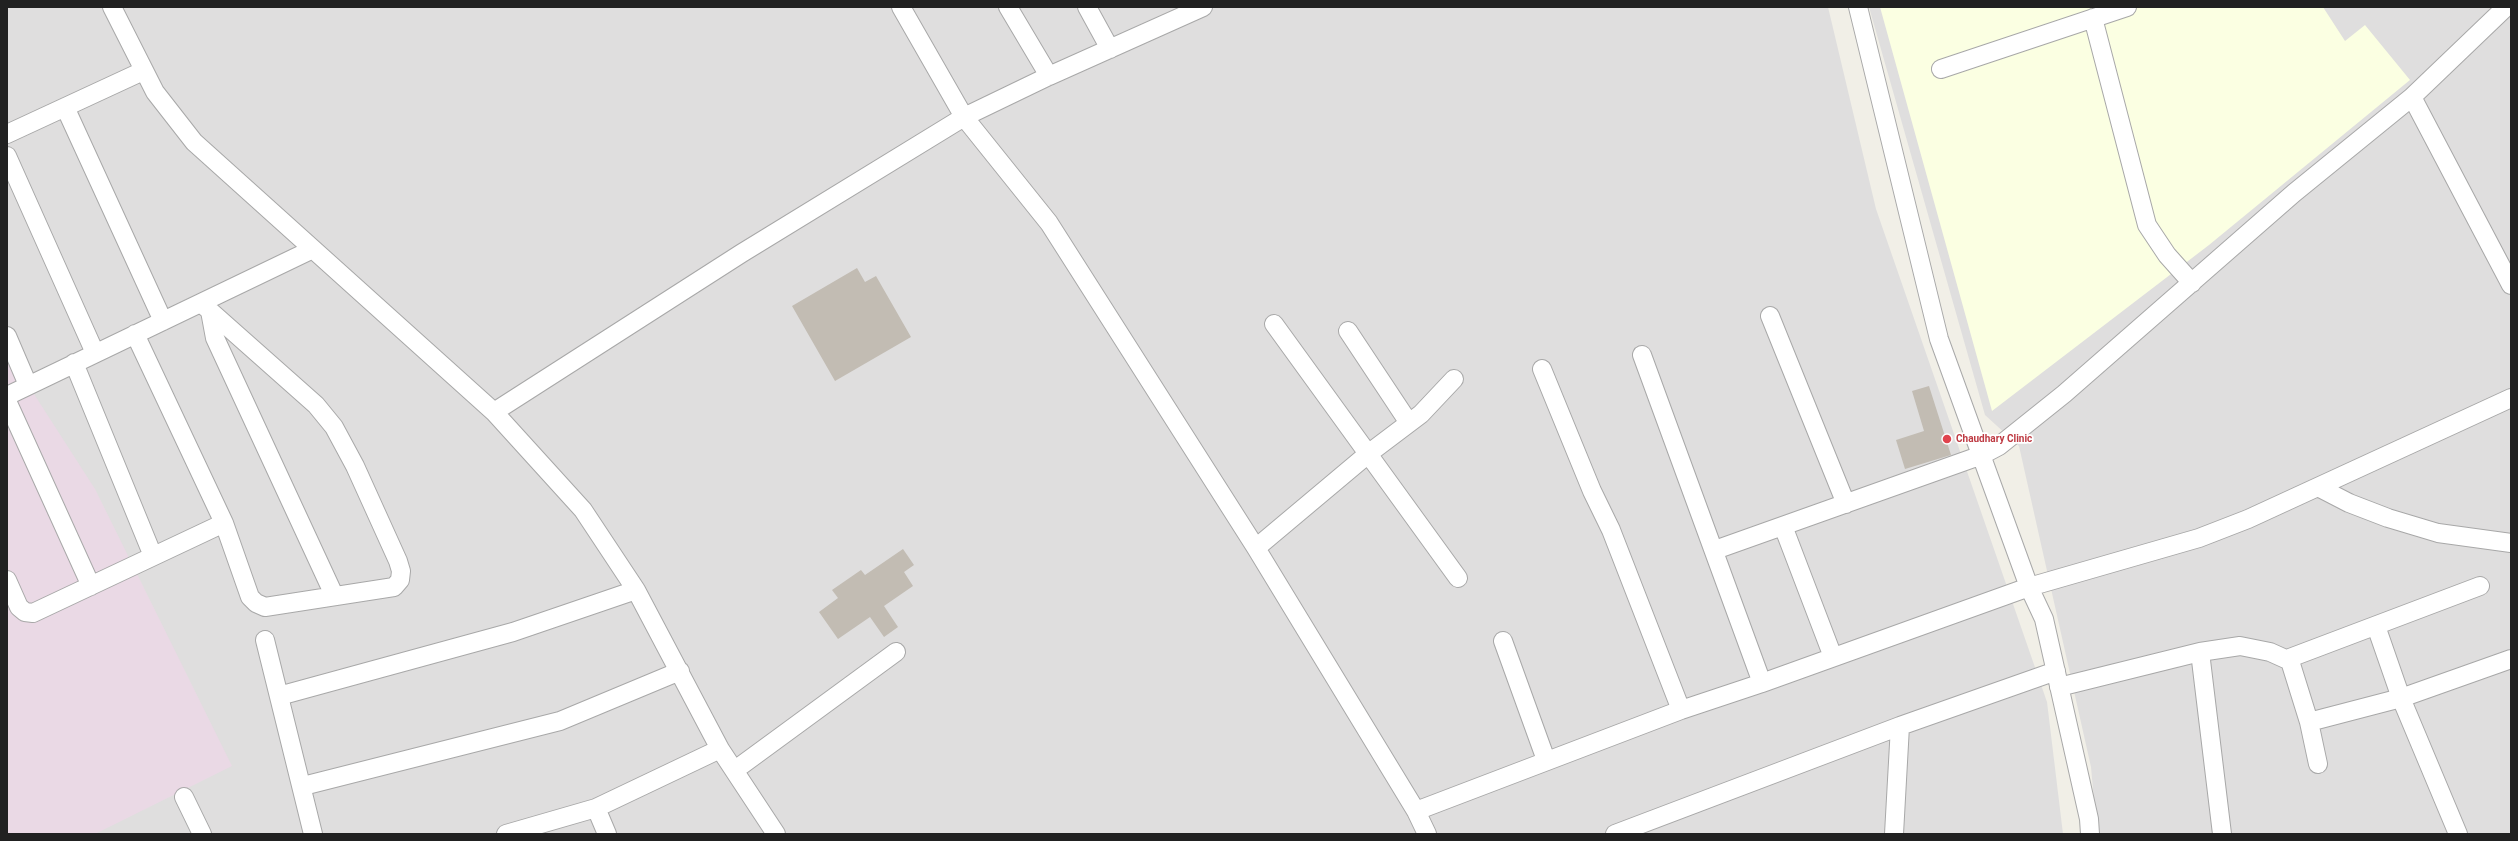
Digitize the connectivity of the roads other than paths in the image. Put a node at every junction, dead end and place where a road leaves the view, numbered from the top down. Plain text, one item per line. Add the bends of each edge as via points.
1 (112, 7) edge
2 (901, 7) edge
3 (1008, 7) edge
4 (1087, 7) edge
5 (1203, 7) edge
6 (1858, 7) edge
7 (2126, 7) edge
8 (2506, 7) edge
9 (1182, 11) edge
10 (2093, 18) junction
11 (1110, 50) junction
12 (1941, 70) dead end
13 (143, 71) junction
14 (1049, 76) junction
15 (2412, 98) junction
16 (65, 107) junction
17 (964, 117) junction
18 (7, 134) edge
19 (7, 156) edge
20 (313, 249) junction
21 (2192, 283) junction
22 (2511, 285) edge
23 (206, 307) junction
24 (1770, 316) dead end
25 (163, 321) junction
26 (1274, 324) dead end
27 (1348, 331) dead end
28 (135, 334) junction
29 (7, 336) edge
30 (95, 353) junction
31 (1642, 355) dead end
32 (74, 363) junction
33 (1542, 369) dead end
34 (1454, 379) dead end
35 (28, 385) junction
36 (7, 396) edge
37 (2511, 398) edge
38 (7, 401) edge
39 (494, 412) junction
40 (1409, 423) junction
41 (1368, 454) junction
42 (1982, 455) junction
43 (2318, 487) junction
44 (1846, 504) junction
45 (224, 523) junction
46 (1783, 526) junction
47 (2511, 543) edge
48 (1256, 548) junction
49 (1715, 550) junction
50 (153, 556) junction
51 (1458, 578) dead end
52 (7, 580) edge
53 (91, 586) junction
54 (2480, 586) dead end
55 (2029, 587) junction
56 (636, 590) junction
57 (334, 595) junction
58 (2376, 626) junction
59 (265, 640) dead end
60 (1503, 640) dead end
61 (896, 652) dead end
62 (2200, 652) junction
63 (1833, 657) junction
64 (2287, 659) junction
65 (2511, 659) edge
66 (680, 671) junction
67 (2057, 679) junction
68 (1762, 683) junction
69 (279, 696) junction
70 (2401, 698) junction
71 (1681, 710) junction
72 (2309, 722) junction
73 (1900, 726) junction
74 (720, 749) junction
75 (1546, 760) junction
76 (2318, 764) dead end
77 (735, 770) junction
78 (303, 786) junction
79 (184, 797) dead end
80 (596, 808) junction
81 (1416, 811) junction
82 (202, 834) edge
83 (313, 834) edge
84 (506, 834) edge
85 (606, 834) edge
86 (776, 834) edge
87 (1426, 834) edge
88 (1615, 834) edge
89 (1894, 834) edge
90 (2090, 834) edge
91 (2222, 834) edge
92 (2458, 834) edge

1 - 13 street
2 - 17 street
3 - 14 street
4 - 11 street
5 - 9 street
6 - 42 street via 1939,339
7 - 10 street
8 - 15 street
9 - 11 street
10 - 12 street
10 - 21 street via 2147,225 2167,255
11 - 14 street
13 - 16 street
13 - 20 street via 155,92 194,142
14 - 17 street
15 - 21 street via 2294,193
15 - 22 street
16 - 18 street
16 - 25 street
17 - 39 street via 742,253
17 - 48 street via 1048,223
19 - 30 street
20 - 23 street
20 - 39 street
21 - 42 street via 2024,427
23 - 25 street
23 - 57 street via 216,338
23 - 57 street via 327,417 355,466 398,561 400,576 394,587
24 - 44 street
25 - 28 street
26 - 41 street
27 - 40 street
28 - 30 street
28 - 45 street
29 - 35 street
30 - 32 street
31 - 49 street
32 - 35 street
32 - 50 street
33 - 71 street via 1592,491 1611,530
34 - 40 street
35 - 36 street
37 - 43 street
38 - 53 street
39 - 56 street via 582,510
40 - 41 street
41 - 48 street
41 - 51 street
42 - 44 street
42 - 55 street
43 - 47 street via 2349,503 2431,531 2470,539
43 - 55 street via 2199,538
44 - 46 street
45 - 50 street
45 - 57 street via 250,597 256,603 264,607
46 - 49 street
46 - 63 street
48 - 81 street
49 - 68 street
50 - 53 street
52 - 53 street via 19,607 25,612 33,613
54 - 58 street
55 - 63 street
55 - 67 street via 2044,619
56 - 66 street
56 - 69 street via 513,632
58 - 64 street
58 - 70 street
59 - 69 street
60 - 75 street
61 - 77 street
62 - 64 street via 2240,646 2270,652
62 - 67 street
62 - 91 street
63 - 68 street
64 - 72 street via 2293,666
65 - 70 street
66 - 74 street
66 - 78 street via 560,721
67 - 73 street
67 - 90 street via 2089,819
68 - 71 street
69 - 78 street
70 - 72 street
70 - 92 street
71 - 75 street
72 - 76 street
73 - 88 street
73 - 89 street
74 - 77 street
74 - 80 street
75 - 81 street
77 - 86 street
78 - 83 street
79 - 82 street
80 - 84 street
80 - 85 street
81 - 87 street

